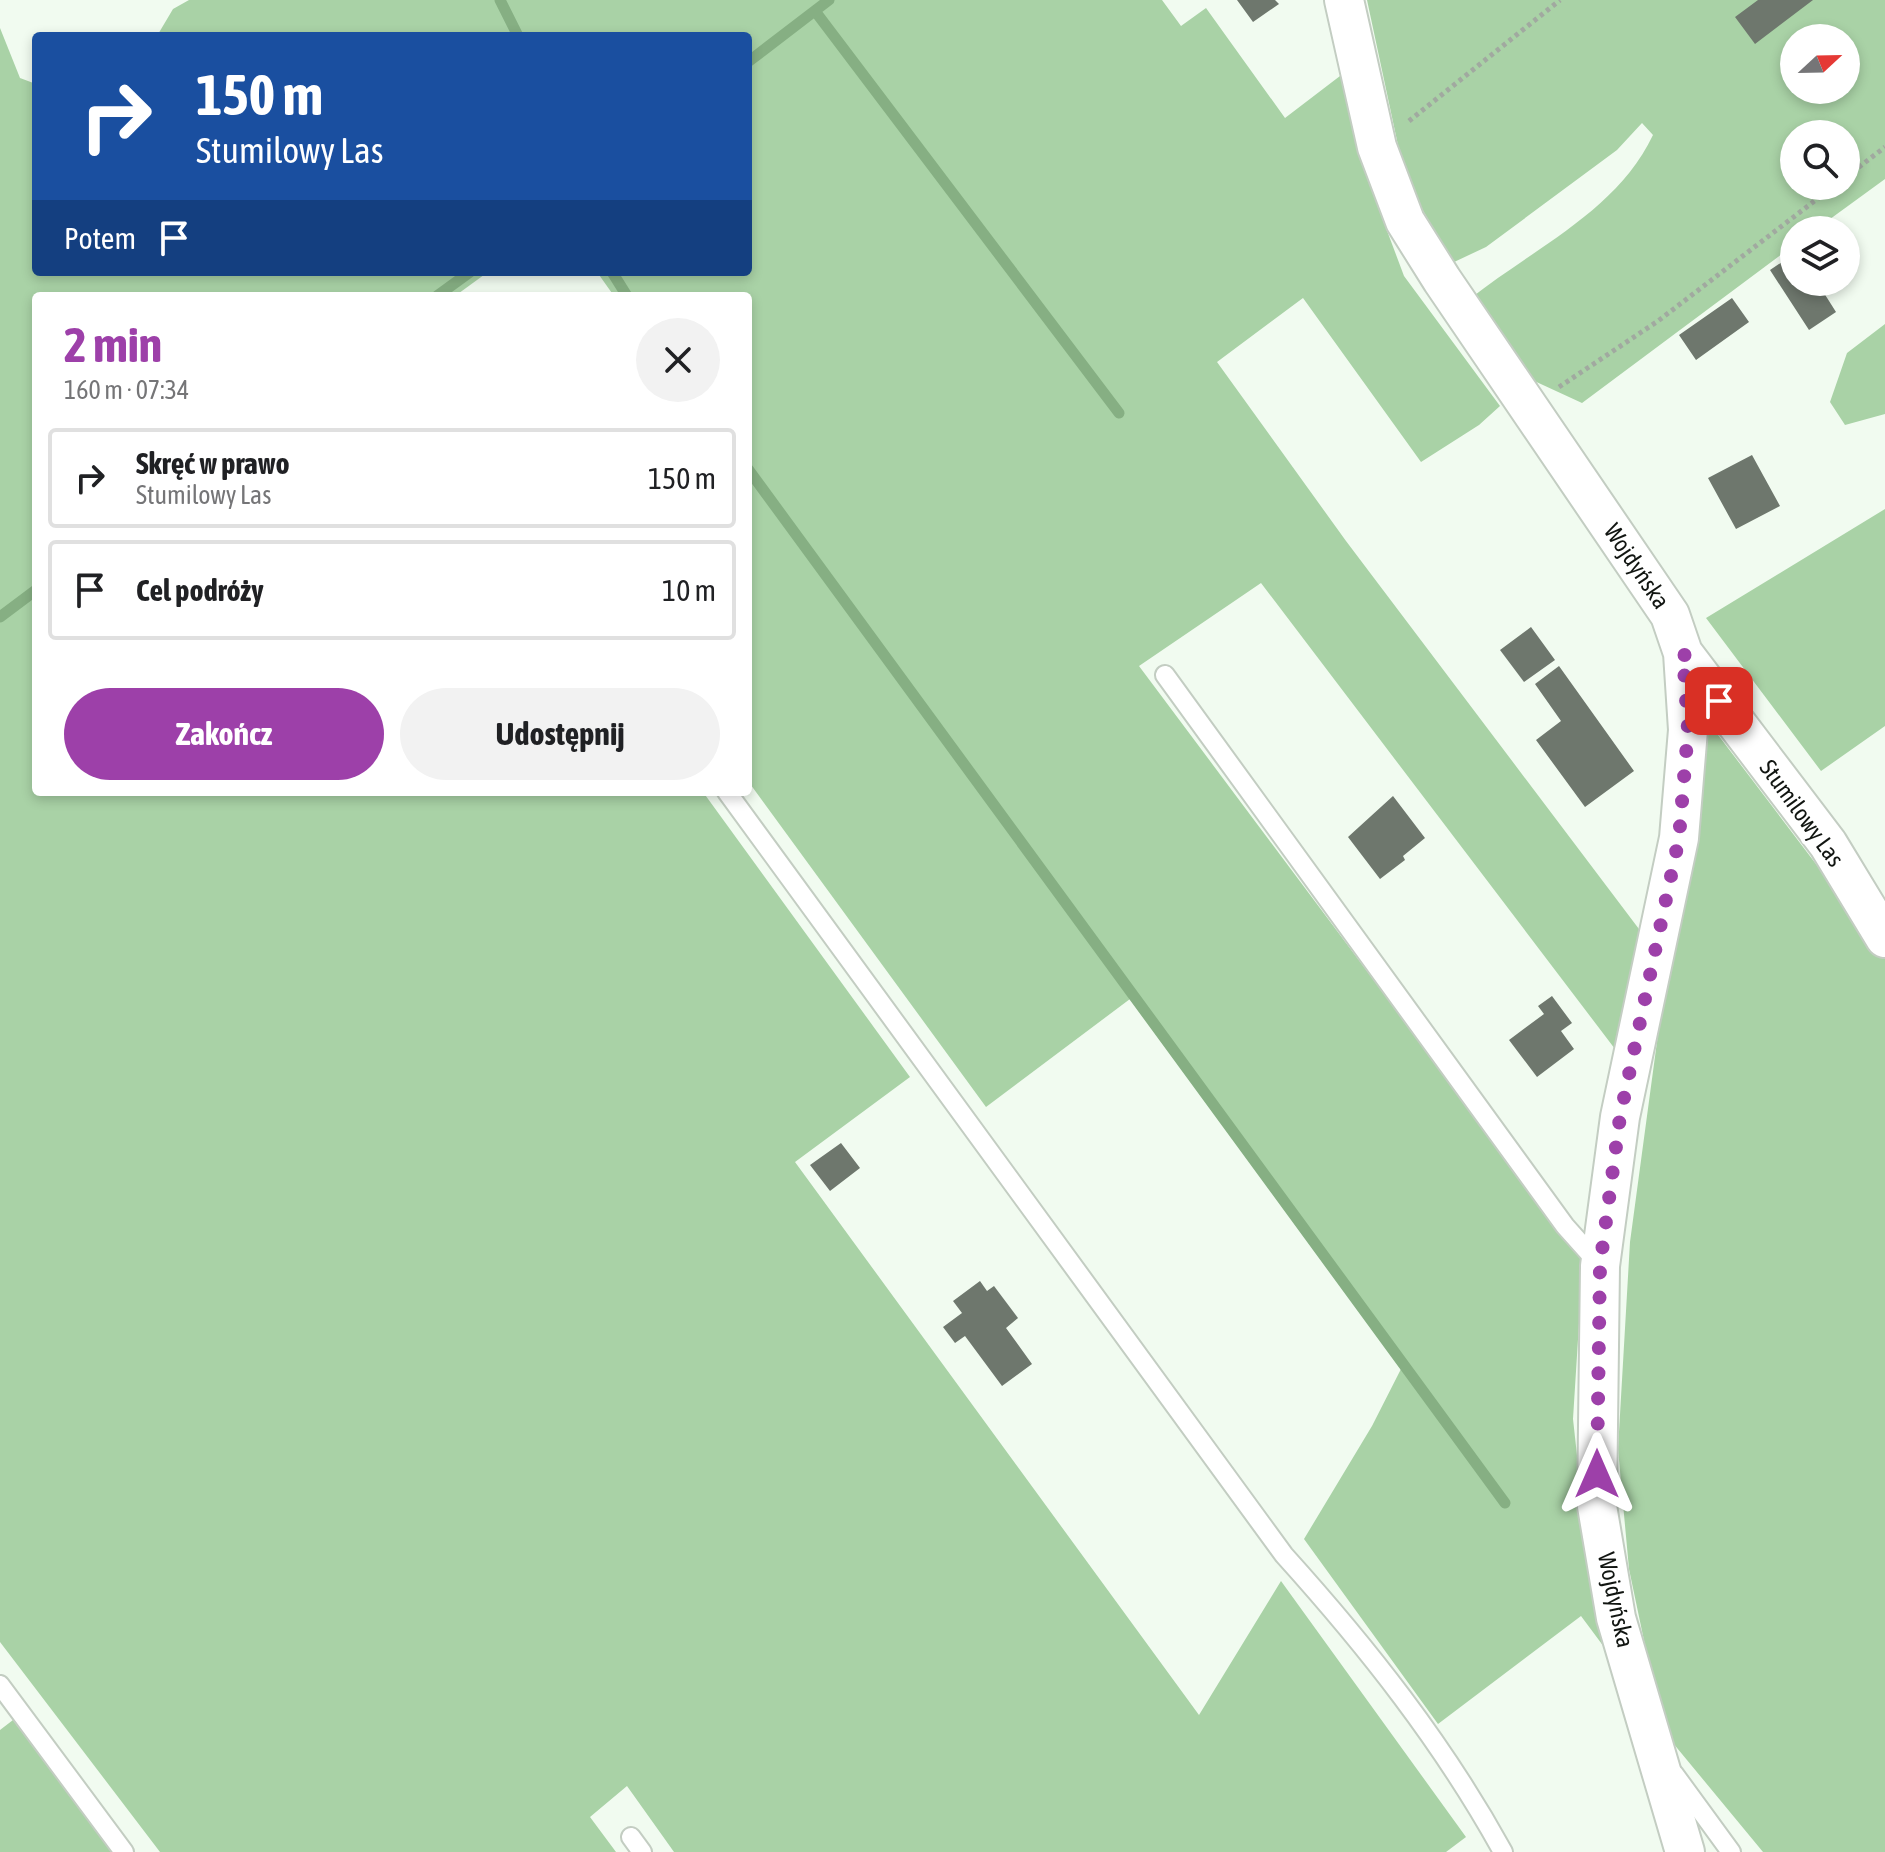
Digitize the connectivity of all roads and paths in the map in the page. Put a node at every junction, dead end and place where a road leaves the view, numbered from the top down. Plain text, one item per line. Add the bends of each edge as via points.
1 (1344, 0) edge
2 (1560, 0) edge
3 (1377, 147) junction
4 (1885, 147) edge
5 (1860, 166) edge
6 (1816, 200) edge
7 (1529, 407) junction
8 (1683, 653) junction
9 (1165, 675) dead end
10 (730, 796) edge
11 (1885, 938) edge
12 (1600, 1266) junction
13 (0, 1685) edge
14 (1656, 1750) junction
15 (124, 1852) edge
16 (1503, 1852) edge
17 (1685, 1852) edge
18 (1731, 1852) edge

1 - 3 street, Wojdyńska
2 - 3 path
3 - 7 street, Wojdyńska via 1405,221
4 - 5 path
6 - 7 path via 1658,321
7 - 8 street, Wojdyńska via 1670,615
8 - 11 street, Stumilowy Las via 1828,844
8 - 12 street, Wojdyńska via 1688,730 1679,838 1620,1117
9 - 12 lane via 1565,1226
10 - 16 lane via 1284,1555 1355,1633 1440,1747
12 - 14 street, Wojdyńska via 1597,1506 1616,1618
13 - 15 lane
14 - 17 street, Wojdyńska
14 - 18 lane

